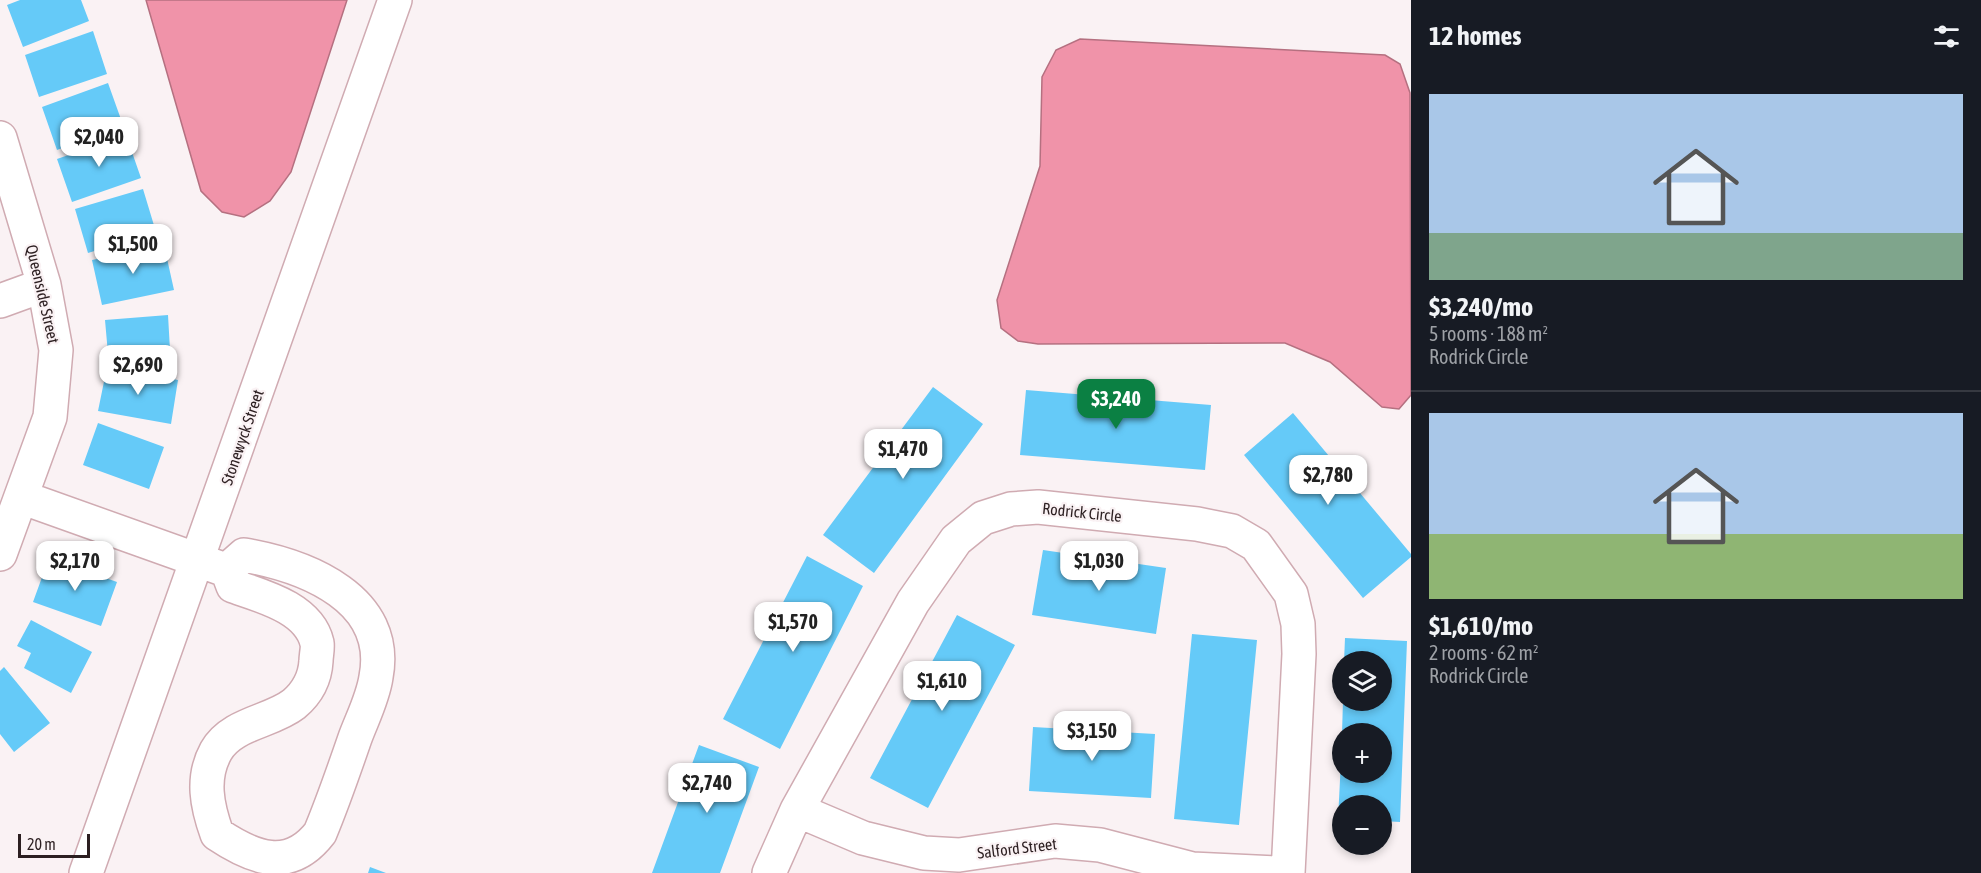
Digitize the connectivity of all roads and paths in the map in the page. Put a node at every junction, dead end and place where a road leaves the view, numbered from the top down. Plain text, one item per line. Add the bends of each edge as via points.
1 (395, 0) edge
2 (0, 138) edge
3 (44, 285) junction
4 (0, 301) edge
5 (21, 497) junction
6 (0, 554) edge
7 (212, 566) junction
8 (797, 810) junction
9 (86, 873) edge
10 (769, 873) edge
11 (1277, 873) edge
12 (1288, 873) edge

1 - 7 street, Stonewyck Street
2 - 3 street, Queenside Street
3 - 4 street
3 - 5 street, Queenside Street via 56,350 50,417
5 - 6 street, Queenside Street
5 - 7 street
7 - 7 street via 233,586 279,603 307,623 317,643 309,689 292,706 235,734 217,749 208,771 206,792 217,834 242,850 273,859 291,856 309,849 327,816 376,677 377,647 363,611 335,587 311,575 244,555
7 - 9 street, Stonewyck Street
8 - 10 street, Rodrick Circle
8 - 11 street, Salford Street via 863,838 924,853 959,855 1054,841 1100,845 1192,869
8 - 12 street, Rodrick Circle via 913,602 956,540 983,518 1011,509 1038,507 1197,524 1232,531 1256,545 1291,594 1299,654

